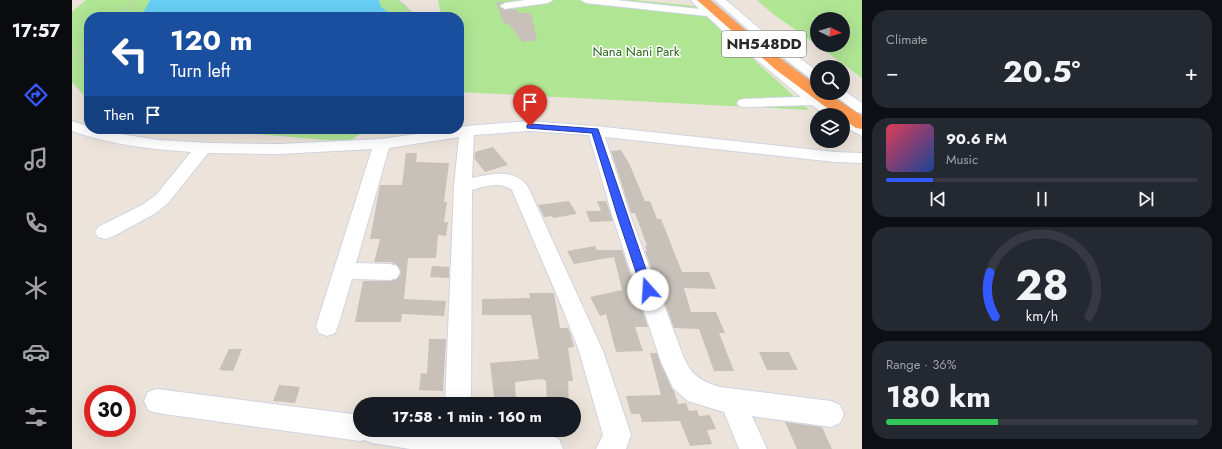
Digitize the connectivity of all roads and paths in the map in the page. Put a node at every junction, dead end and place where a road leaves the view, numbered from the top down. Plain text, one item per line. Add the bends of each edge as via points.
1 (134, 0) edge
2 (398, 0) edge
3 (548, 0) edge
4 (586, 0) edge
5 (696, 0) edge
6 (720, 0) edge
7 (708, 4) edge
8 (506, 6) dead end
9 (123, 12) edge
10 (410, 12) edge
11 (84, 43) edge
12 (84, 64) dead end
13 (810, 72) edge
14 (810, 80) edge
15 (810, 90) edge
16 (810, 98) edge
17 (822, 100) edge
18 (827, 100) edge
19 (848, 100) edge
20 (744, 103) dead end
21 (829, 108) edge
22 (862, 109) edge
23 (862, 116) edge
24 (850, 124) edge
25 (862, 124) edge
26 (73, 128) edge
27 (84, 131) edge
28 (464, 131) edge
29 (595, 131) junction
30 (862, 132) edge
31 (94, 134) edge
32 (443, 134) edge
33 (461, 134) edge
34 (382, 144) junction
35 (203, 148) junction
36 (862, 158) edge
37 (463, 186) junction
38 (105, 232) dead end
39 (343, 271) junction
40 (390, 272) dead end
41 (327, 326) dead end
42 (458, 397) edge
43 (157, 401) dead end
44 (732, 401) junction
45 (831, 414) dead end
46 (353, 427) edge
47 (432, 437) edge
48 (457, 440) edge
49 (549, 449) edge
50 (610, 449) edge
51 (753, 449) edge

1 - 9 path
2 - 10 path
3 - 8 street
4 - 7 street
5 - 7 street
6 - 13 street
7 - 14 highway, NH548DD
7 - 15 street via 730,32
7 - 25 highway, NH548DD via 818,95
11 - 12 path via 74,50
16 - 20 street
17 - 21 street
18 - 23 highway
19 - 22 street
24 - 30 street
26 - 27 street
28 - 29 street via 530,126
29 - 36 street
29 - 44 street via 622,218 673,362 682,380 697,392
31 - 35 street via 158,146
32 - 34 street
33 - 37 street
34 - 35 street via 279,149
34 - 39 street
35 - 38 street via 162,199 149,209
37 - 42 street
37 - 50 street via 498,178 514,182 519,187 591,351 617,435 613,448
39 - 40 street
39 - 41 street
43 - 46 street
44 - 45 street
44 - 51 street
47 - 48 street
48 - 49 street

